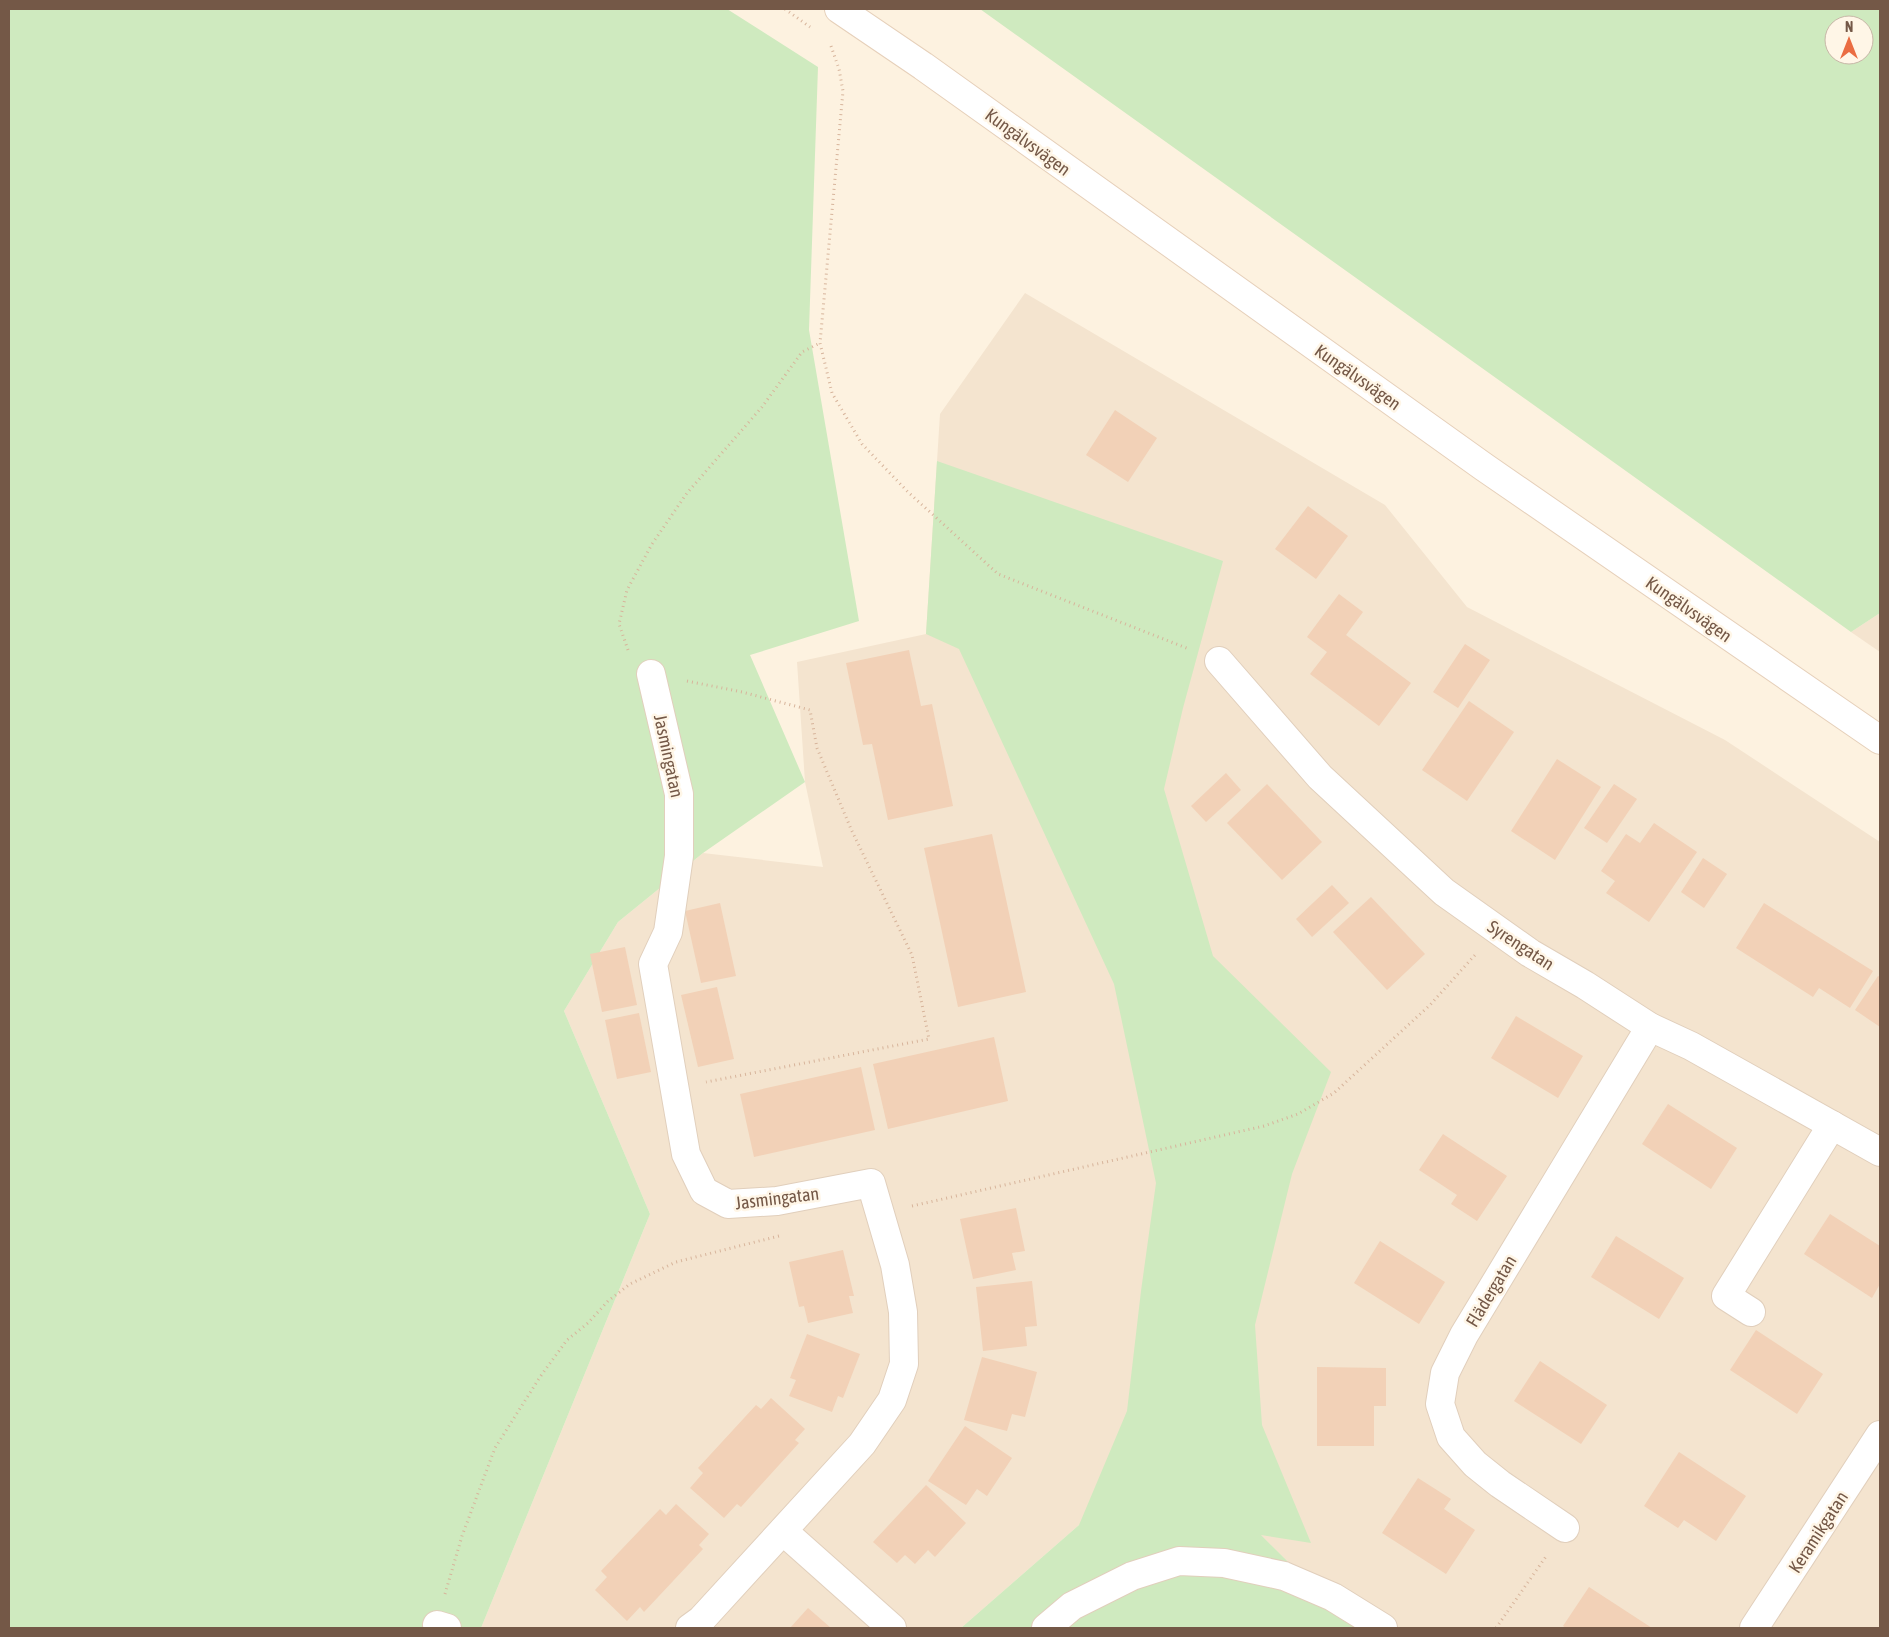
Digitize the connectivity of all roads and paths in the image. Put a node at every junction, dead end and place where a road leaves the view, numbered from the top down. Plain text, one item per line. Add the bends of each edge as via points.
1 (785, 9) edge
2 (839, 9) edge
3 (812, 28) dead end
4 (825, 40) dead end
5 (820, 343) junction
6 (1219, 662) joint
7 (651, 674) junction
8 (1880, 740) edge
9 (1497, 930) junction
10 (1650, 1027) junction
11 (674, 1088) junction
12 (1832, 1125) junction
13 (1880, 1152) edge
14 (880, 1213) junction
15 (787, 1234) dead end
16 (1751, 1312) dead end
17 (1880, 1435) edge
18 (1566, 1528) joint
19 (783, 1531) junction
20 (442, 1627) edge
21 (690, 1628) edge
22 (892, 1628) edge
23 (1046, 1628) edge
24 (1383, 1628) edge
25 (1496, 1628) edge
26 (1754, 1628) edge

1 - 3 path
2 - 8 street, Kungälvsvägen via 1484,467
4 - 5 path via 832,46 843,91
5 - 6 path via 832,392 862,444 908,492 998,574
5 - 7 path via 802,352 762,407 687,493 652,544 627,590 619,624 634,665
6 - 9 street, Syrengatan via 1320,778 1444,892
7 - 11 street, Jasmingatan via 679,794 679,856 668,932 653,964
7 - 11 path via 742,692 810,710 817,748 847,820 912,955 929,1039
9 - 10 street, Syrengatan
9 - 14 path via 1423,1011 1334,1093 1298,1114 1264,1126
10 - 12 street, Syrengatan via 1691,1046
10 - 18 street, Flädergatan via 1469,1327 1445,1373 1440,1404 1451,1437 1481,1469
11 - 14 street, Jasmingatan via 686,1154 704,1192 728,1204 776,1201 871,1183
12 - 13 street, Syrengatan
12 - 16 street via 1726,1296
14 - 19 street, Jasmingatan via 897,1274 903,1312 904,1364 892,1400 862,1444
15 - 20 path via 676,1262 630,1284 567,1340 495,1448 462,1536
17 - 26 street, Keramikgatan
18 - 25 path
19 - 21 street, Jasmingatan
19 - 22 street
23 - 24 street via 1072,1606 1132,1576 1179,1561 1224,1563 1284,1576 1333,1597

